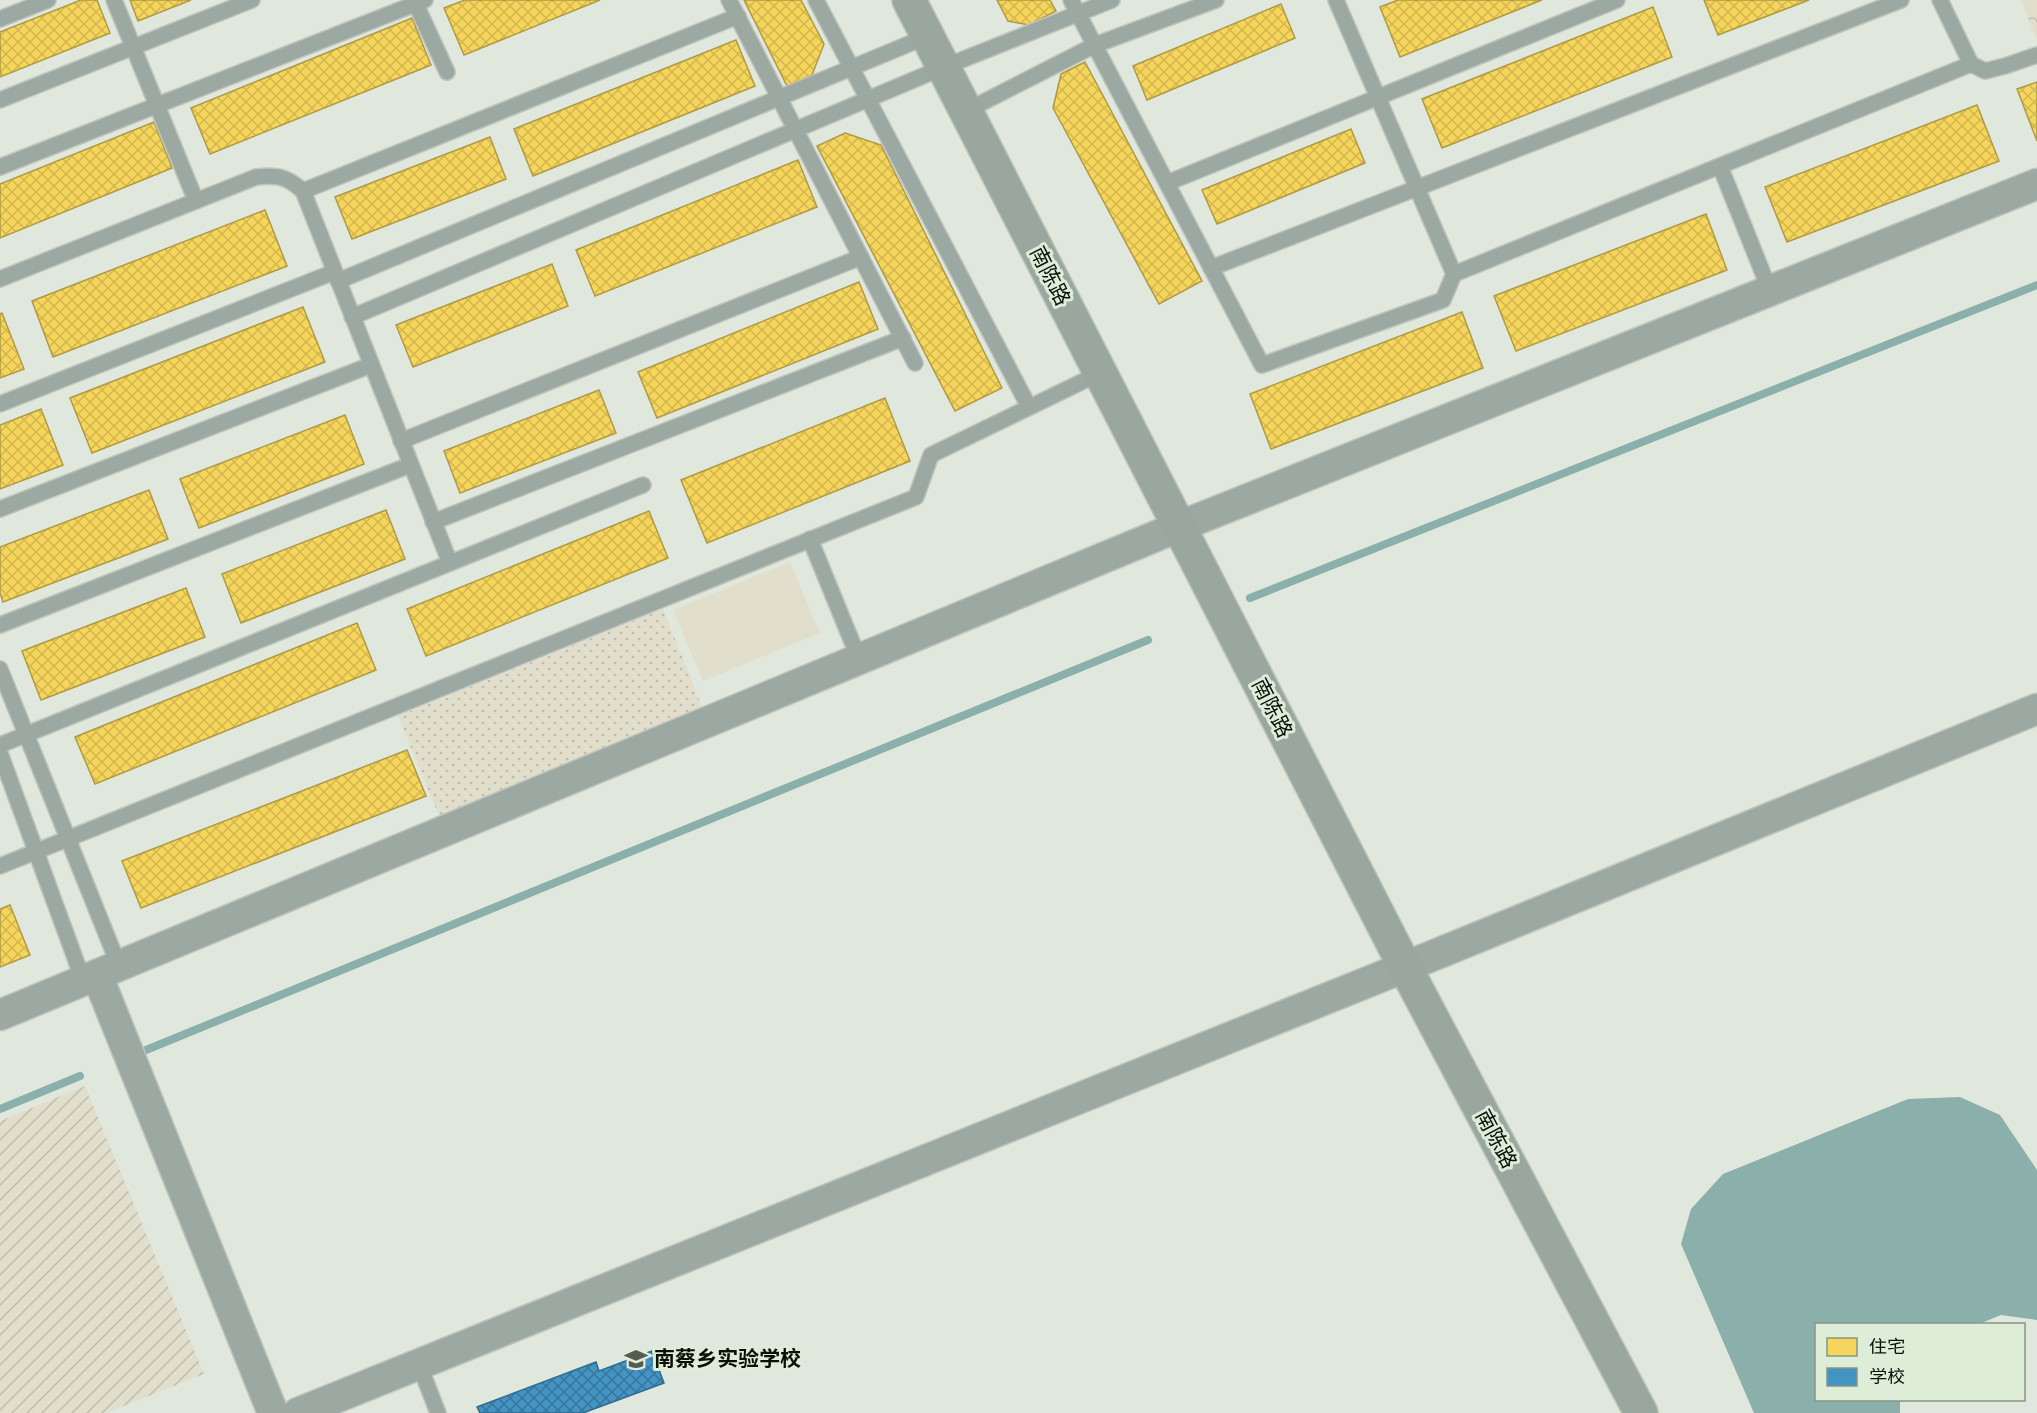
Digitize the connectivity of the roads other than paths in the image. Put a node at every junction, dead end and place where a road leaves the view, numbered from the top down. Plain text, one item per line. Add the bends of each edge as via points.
1 (48, 0) edge
2 (114, 0) edge
3 (252, 0) edge
4 (729, 0) edge
5 (816, 0) edge
6 (909, 0) edge
7 (1112, 0) edge
8 (1216, 0) edge
9 (1617, 0) edge
10 (1901, 0) edge
11 (1940, 0) edge
12 (419, 1) edge
13 (1339, 1) edge
14 (1075, 7) edge
15 (738, 16) junction
16 (0, 19) edge
17 (928, 36) junction
18 (1095, 45) junction
19 (134, 47) junction
20 (2037, 55) edge
21 (1971, 64) junction
22 (944, 67) junction
23 (851, 68) junction
24 (447, 72) dead end
25 (1378, 97) junction
26 (779, 98) junction
27 (868, 99) junction
28 (0, 100) edge
29 (158, 105) junction
30 (966, 111) junction
31 (796, 129) junction
32 (1720, 166) junction
33 (0, 167) edge
34 (1167, 183) junction
35 (2037, 184) edge
36 (1417, 188) junction
37 (303, 191) junction
38 (196, 201) junction
39 (861, 257) junction
40 (1211, 268) junction
41 (1454, 274) junction
42 (336, 277) junction
43 (0, 279) edge
44 (1770, 291) junction
45 (352, 316) junction
46 (903, 338) junction
47 (915, 363) dead end
48 (371, 365) junction
49 (1100, 373) junction
50 (0, 404) edge
51 (1029, 407) junction
52 (401, 441) junction
53 (410, 465) junction
54 (643, 485) dead end
55 (0, 509) edge
56 (433, 522) junction
57 (1178, 526) junction
58 (810, 539) junction
59 (450, 563) junction
60 (0, 625) edge
61 (859, 659) junction
62 (0, 669) edge
63 (2037, 709) edge
64 (26, 735) junction
65 (0, 745) edge
66 (0, 753) edge
67 (68, 839) junction
68 (36, 852) junction
69 (0, 866) edge
70 (1405, 967) junction
71 (100, 974) junction
72 (0, 1015) edge
73 (419, 1364) junction
74 (273, 1413) edge
75 (298, 1413) edge
76 (438, 1413) edge
77 (1641, 1413) edge

1 - 16 lane
2 - 19 lane
3 - 19 lane
4 - 15 lane
5 - 23 lane
6 - 17 street, 南陈路
7 - 14 lane
8 - 18 lane
9 - 25 lane
10 - 36 lane
11 - 21 lane
12 - 24 lane
12 - 29 lane
13 - 25 lane
14 - 18 lane
14 - 22 lane
15 - 26 lane
15 - 37 lane
17 - 22 street, 南陈路
17 - 23 lane
18 - 30 lane
18 - 34 lane
19 - 28 lane
19 - 29 lane
20 - 21 lane via 1985,70
21 - 32 lane
22 - 27 lane
22 - 30 street, 南陈路
23 - 26 lane
23 - 27 lane
25 - 34 lane
25 - 36 lane
26 - 31 lane
26 - 42 lane
27 - 31 lane
27 - 51 lane
29 - 33 lane
29 - 38 lane
30 - 49 street, 南陈路
31 - 39 lane
31 - 45 lane
32 - 41 lane
32 - 44 lane
34 - 40 lane
35 - 44 street
36 - 40 lane
36 - 41 lane
37 - 38 lane via 290,180 273,175 256,177
37 - 42 lane
38 - 43 lane
39 - 46 lane
39 - 52 lane
40 - 41 lane via 1262,365 1443,300
42 - 45 lane
42 - 50 lane
44 - 57 street
45 - 48 lane
46 - 47 lane
46 - 56 lane
48 - 52 lane
48 - 55 lane
49 - 51 lane
49 - 57 street, 南陈路
51 - 58 lane via 931,454 916,497
52 - 53 lane
53 - 56 lane
53 - 60 lane
54 - 59 lane
56 - 59 lane
57 - 61 street
57 - 70 street, 南陈路
58 - 61 lane
58 - 67 lane
59 - 64 lane
61 - 71 street
62 - 64 lane
63 - 70 street
64 - 65 lane
64 - 67 lane
66 - 68 lane
67 - 68 lane
67 - 71 lane
68 - 69 lane
68 - 71 lane
70 - 73 street
70 - 77 street, 南陈路
71 - 72 street
71 - 74 street
73 - 75 street
73 - 76 lane

